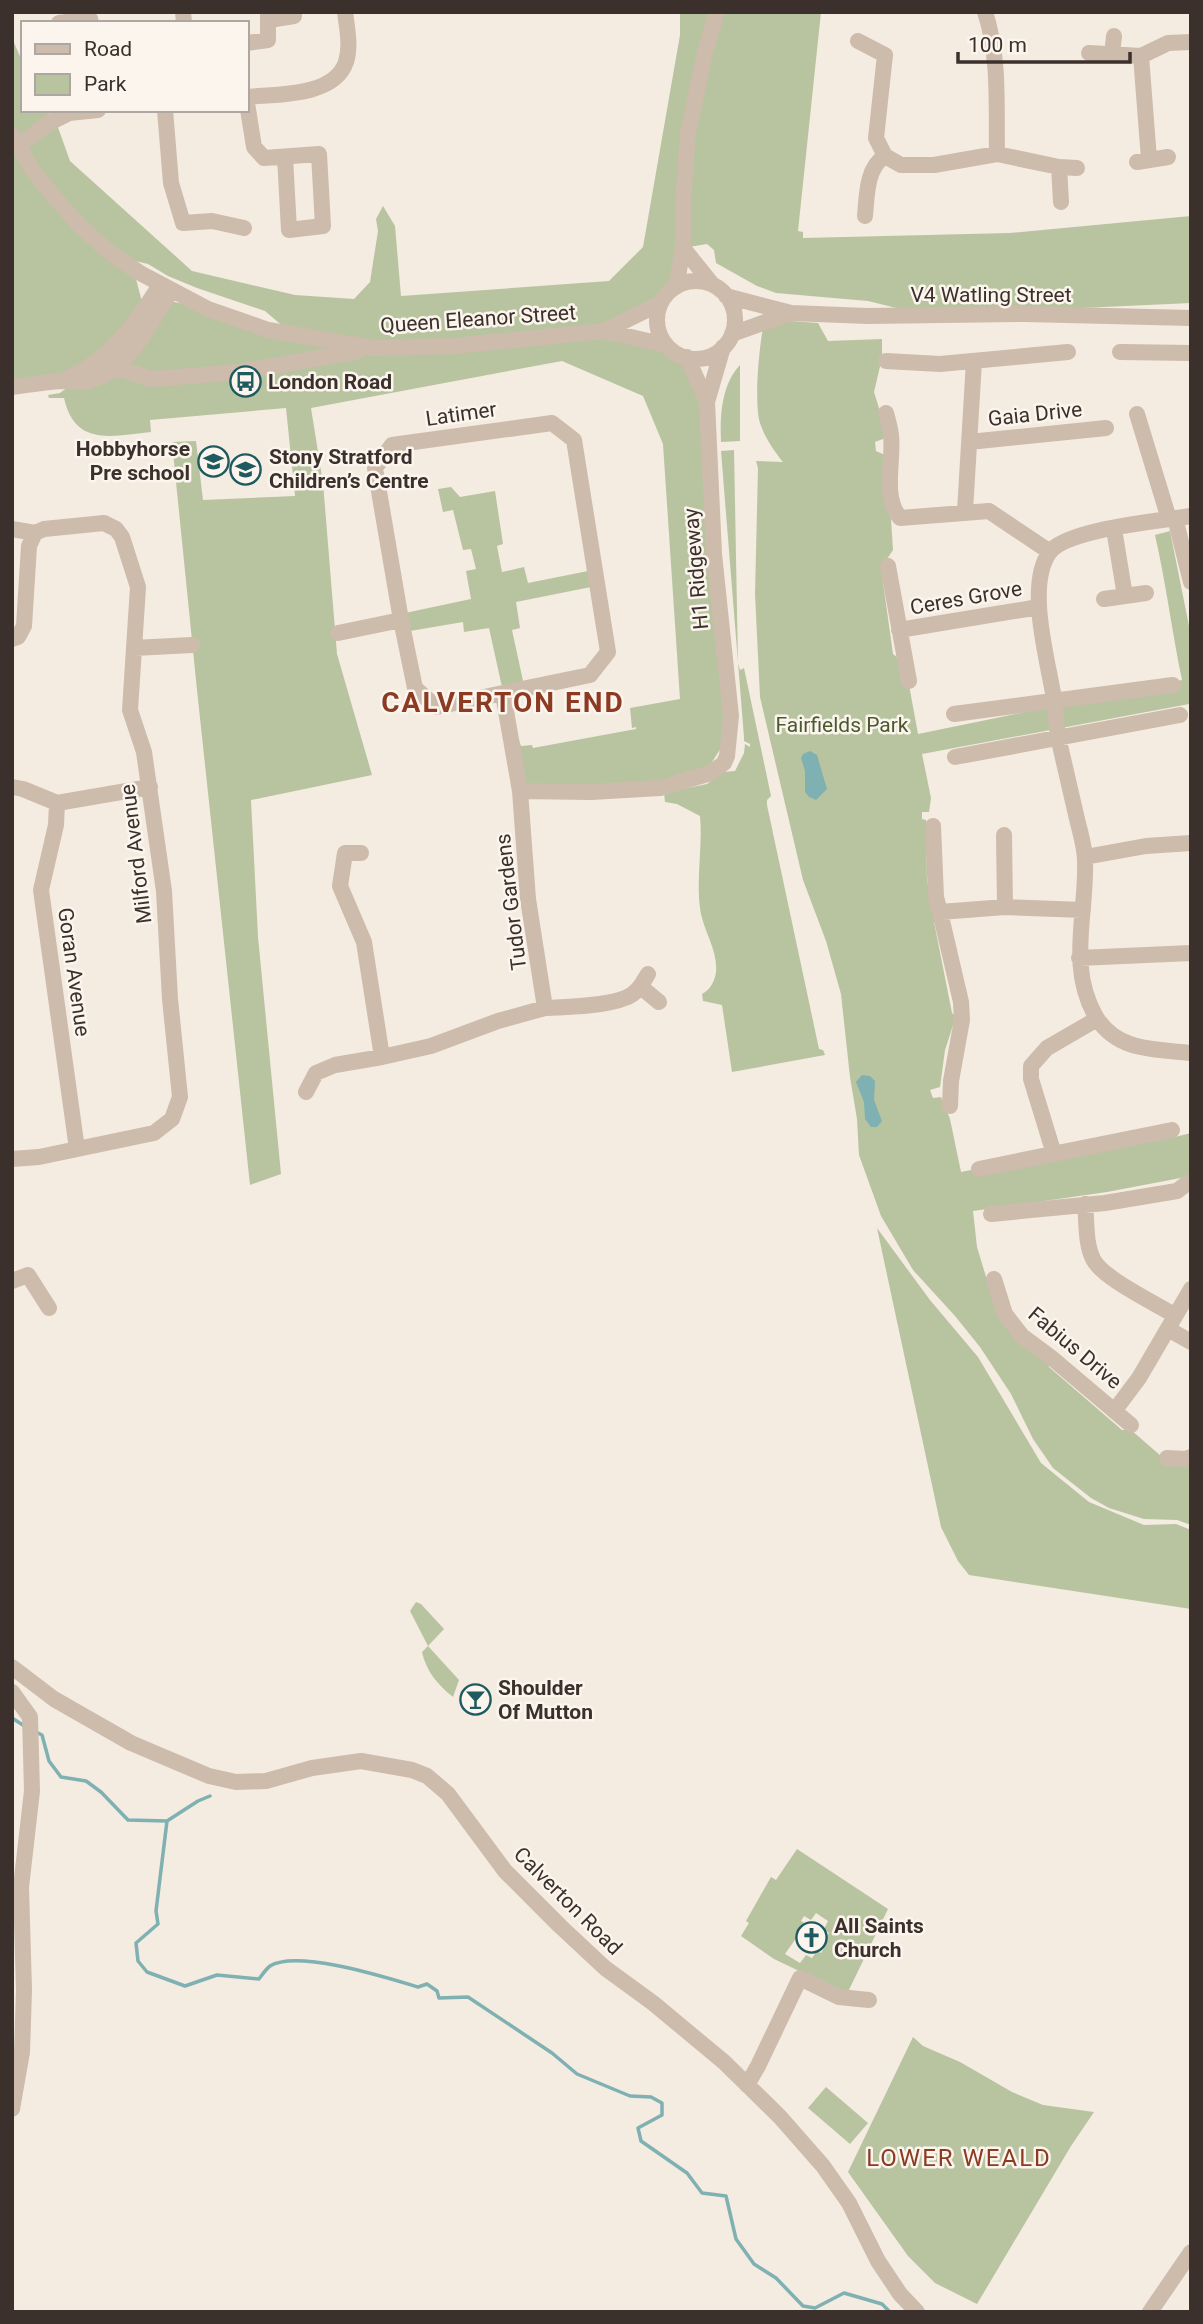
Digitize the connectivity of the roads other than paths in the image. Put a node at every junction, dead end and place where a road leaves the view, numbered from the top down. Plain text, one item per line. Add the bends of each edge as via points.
1 (294, 12) edge
2 (345, 12) edge
3 (717, 12) edge
4 (985, 12) edge
5 (269, 16) edge
6 (74, 21) edge
7 (90, 21) edge
8 (1115, 36) dead end
9 (858, 41) dead end
10 (1191, 42) edge
11 (248, 43) edge
12 (1089, 53) dead end
13 (1112, 55) junction
14 (1141, 56) junction
15 (248, 97) edge
16 (248, 109) edge
17 (79, 112) edge
18 (165, 112) edge
19 (15, 141) edge
20 (997, 154) junction
21 (885, 156) junction
22 (285, 157) junction
23 (1168, 157) dead end
24 (1059, 167) junction
25 (1077, 168) dead end
26 (1061, 202) dead end
27 (865, 216) dead end
28 (244, 228) dead end
29 (683, 248) junction
30 (712, 285) junction
31 (676, 287) junction
32 (165, 288) junction
33 (726, 296) junction
34 (661, 303) junction
35 (791, 313) junction
36 (1191, 318) edge
37 (604, 331) junction
38 (728, 341) junction
39 (666, 345) junction
40 (374, 348) junction
41 (1068, 352) dead end
42 (1120, 352) dead end
43 (1191, 353) edge
44 (687, 357) junction
45 (886, 361) dead end
46 (974, 361) junction
47 (116, 368) junction
48 (61, 381) junction
49 (12, 387) edge
50 (708, 402) junction
51 (886, 413) dead end
52 (1137, 414) dead end
53 (1106, 428) dead end
54 (969, 442) junction
55 (965, 511) junction
56 (1178, 518) edge
57 (12, 529) edge
58 (1114, 529) junction
59 (35, 533) junction
60 (1050, 552) junction
61 (888, 566) dead end
62 (1191, 582) edge
63 (1146, 593) dead end
64 (1125, 596) junction
65 (1104, 599) dead end
66 (1039, 607) junction
67 (401, 620) junction
68 (899, 630) junction
69 (338, 634) dead end
70 (12, 639) edge
71 (192, 645) dead end
72 (134, 648) junction
73 (909, 681) dead end
74 (1172, 685) dead end
75 (503, 694) junction
76 (1055, 701) junction
77 (954, 714) dead end
78 (1180, 715) dead end
79 (1058, 737) junction
80 (955, 757) dead end
81 (12, 787) edge
82 (150, 787) junction
83 (520, 791) junction
84 (57, 803) junction
85 (933, 826) dead end
86 (1004, 835) dead end
87 (1191, 843) edge
88 (361, 853) dead end
89 (1085, 857) junction
90 (1005, 907) junction
91 (1083, 909) junction
92 (940, 912) junction
93 (1191, 953) edge
94 (1079, 958) junction
95 (659, 1002) dead end
96 (545, 1008) junction
97 (1097, 1019) junction
98 (1191, 1053) edge
99 (382, 1058) junction
100 (306, 1092) dead end
101 (950, 1106) dead end
102 (1172, 1130) dead end
103 (77, 1149) junction
104 (1054, 1154) junction
105 (12, 1159) edge
106 (979, 1169) dead end
107 (1189, 1182) dead end
108 (1085, 1204) junction
109 (990, 1214) dead end
110 (994, 1279) dead end
111 (12, 1281) edge
112 (1191, 1289) edge
113 (49, 1308) dead end
114 (1171, 1322) junction
115 (1191, 1342) edge
116 (1115, 1410) junction
117 (1131, 1424) dead end
118 (1191, 1457) edge
119 (1167, 1458) dead end
120 (12, 1667) edge
121 (12, 1692) edge
122 (54, 1699) junction
123 (31, 1728) junction
124 (869, 2000) dead end
125 (747, 2085) junction
126 (12, 2109) edge
127 (1191, 2252) edge
128 (917, 2312) edge
129 (1150, 2312) edge

1 - 5 street via 294,16
2 - 15 street via 348,45 341,72 308,92
3 - 29 street via 688,133
4 - 20 street via 995,59
5 - 11 street via 268,40
6 - 7 street
8 - 13 street
9 - 21 street via 891,56 876,138
10 - 14 street via 1168,43
12 - 13 street
13 - 14 street
14 - 23 street via 1143,161
16 - 22 street via 254,147 264,158
17 - 19 street
18 - 28 street via 171,183 183,223 212,221
19 - 32 street, Queen Eleanor Street via 81,227 113,255
20 - 21 street via 934,165 901,165
20 - 24 street
21 - 27 street via 872,171
22 - 22 street via 319,154 323,226 289,230
24 - 25 street
24 - 26 street
29 - 30 street
29 - 31 street
30 - 31 street via 691,281
30 - 33 street
31 - 34 street
32 - 40 street, Queen Eleanor Street via 268,330
32 - 47 street via 143,334
32 - 48 street via 114,348 87,369
33 - 35 street, V4 Watling Street
33 - 38 street via 734,314
34 - 37 street, Queen Eleanor Street
34 - 39 street via 658,325
35 - 36 street, V4 Watling Street
35 - 38 street, V4 Watling Street
37 - 39 street, Queen Eleanor Street
37 - 40 street, Queen Eleanor Street via 454,346
38 - 44 street via 703,358
38 - 50 street, H1 Ridgeway
39 - 44 street
40 - 47 street via 265,368 152,379
41 - 46 street
42 - 43 street
44 - 50 street, H1 Ridgeway
45 - 46 street
46 - 54 street, Gaia Drive
47 - 48 street via 85,382
48 - 49 street
50 - 83 street, H1 Ridgeway via 714,554 731,716 724,763 711,773 660,788
51 - 55 street via 893,508 900,518
52 - 56 street
53 - 54 street, Gaia Drive
54 - 55 street, Gaia Drive
55 - 60 street via 989,511
56 - 58 street
56 - 62 street
57 - 59 street, Milford Avenue
58 - 60 street via 1073,538
58 - 64 street
59 - 70 street via 29,546 24,626
59 - 72 street, Milford Avenue via 44,528 104,523 116,529 138,587
60 - 66 street via 1039,584
61 - 68 street, Ceres Grove
63 - 64 street
64 - 65 street
66 - 68 street, Ceres Grove
66 - 76 street
67 - 69 street
67 - 75 street, Latimer via 415,688 436,707
67 - 75 street, Latimer via 375,468 392,445 552,423 574,440 608,652 590,676
68 - 73 street, Ceres Grove
71 - 72 street
72 - 82 street, Milford Avenue via 130,710
74 - 76 street
75 - 83 street, Tudor Gardens
76 - 77 street
76 - 79 street
78 - 79 street
79 - 80 street
79 - 89 street
81 - 84 street
82 - 84 street
82 - 103 street, Milford Avenue via 164,891 180,1097 172,1119 154,1133
83 - 96 street, Tudor Gardens via 528,899
84 - 103 street, Goran Avenue via 41,890
85 - 92 street
86 - 90 street
87 - 89 street
88 - 99 street via 345,853 340,886 364,942
89 - 91 street
90 - 91 street
90 - 92 street
91 - 94 street
92 - 101 street via 962,1020
93 - 94 street
94 - 97 street
95 - 96 street via 644,980 625,998
96 - 99 street
97 - 98 street via 1134,1047
97 - 104 street via 1047,1048 1031,1066
99 - 100 street via 335,1065 316,1073
102 - 104 street
103 - 105 street, Milford Avenue
104 - 106 street
107 - 108 street via 1177,1191
108 - 109 street
108 - 114 street via 1093,1260
110 - 116 street, Fabius Drive via 1005,1314 1022,1336
111 - 113 street via 28,1275
112 - 114 street, Fabius Drive
114 - 115 street
114 - 116 street, Fabius Drive
116 - 117 street, Fabius Drive
118 - 119 street
120 - 122 street, Calverton Road
121 - 123 street
122 - 123 street
122 - 125 street, Calverton Road via 131,1743 209,1776 236,1782 266,1782 312,1768 361,1762 426,1776 448,1794 505,1871 560,1926
123 - 126 street via 32,1791 21,1886 22,2052
124 - 125 street via 839,1997 800,1978
125 - 128 street, Calverton Road via 823,2166 849,2203 878,2261
127 - 129 street

